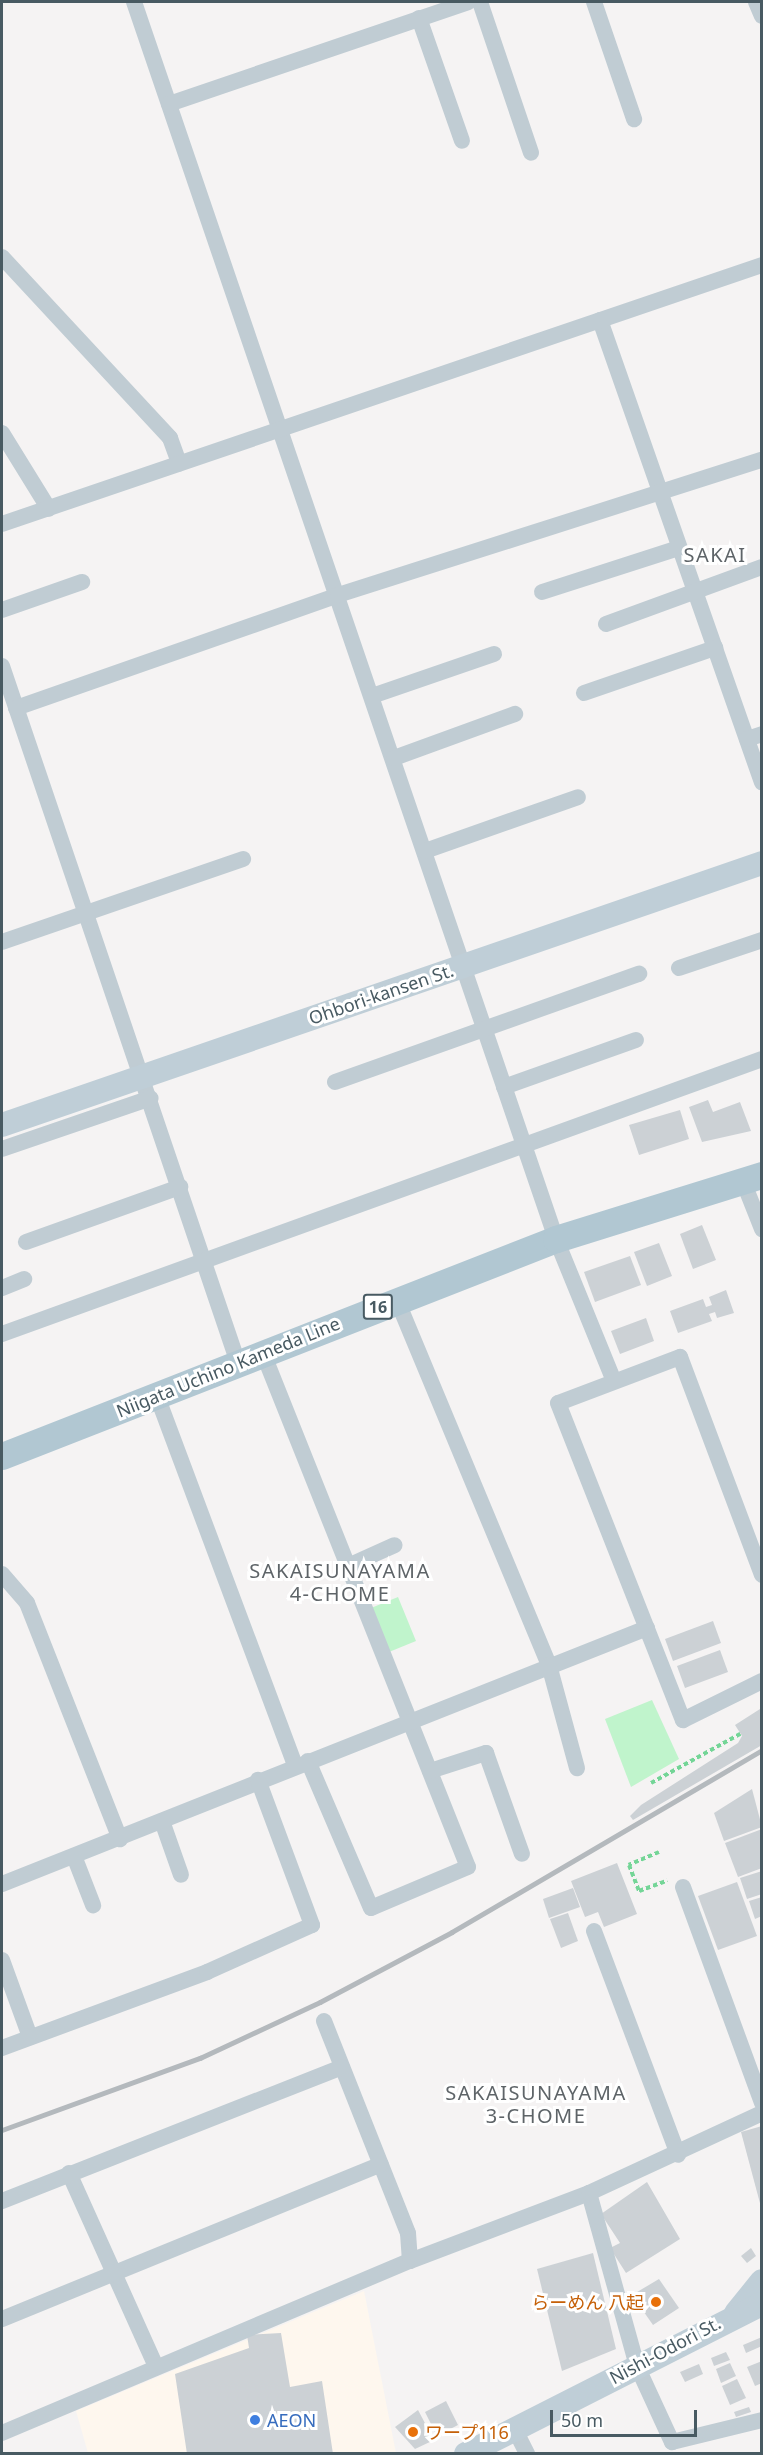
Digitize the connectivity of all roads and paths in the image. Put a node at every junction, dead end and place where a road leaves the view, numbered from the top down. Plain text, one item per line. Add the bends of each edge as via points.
1 (134, 2) edge
2 (468, 2) edge
3 (480, 2) edge
4 (594, 2) edge
5 (756, 2) edge
6 (762, 16) edge
7 (419, 18) junction
8 (169, 104) junction
9 (634, 119) dead end
10 (462, 141) dead end
11 (531, 153) dead end
12 (2, 257) edge
13 (762, 265) edge
14 (600, 320) junction
15 (279, 428) junction
16 (2, 433) edge
17 (762, 460) edge
18 (179, 463) junction
19 (659, 495) junction
20 (49, 509) junction
21 (2, 525) edge
22 (679, 548) junction
23 (762, 567) edge
24 (82, 582) dead end
25 (695, 590) junction
26 (542, 592) dead end
27 (338, 596) junction
28 (2, 610) edge
29 (606, 624) dead end
30 (716, 648) junction
31 (494, 654) dead end
32 (2, 666) edge
33 (584, 693) dead end
34 (372, 696) junction
35 (16, 708) junction
36 (515, 714) dead end
37 (754, 736) edge
38 (394, 758) junction
39 (762, 783) edge
40 (579, 797) dead end
41 (425, 851) junction
42 (243, 859) dead end
43 (762, 863) edge
44 (86, 912) junction
45 (762, 940) edge
46 (2, 942) edge
47 (464, 964) junction
48 (679, 968) dead end
49 (639, 974) dead end
50 (485, 1028) junction
51 (636, 1040) dead end
52 (762, 1059) edge
53 (335, 1082) dead end
54 (504, 1087) junction
55 (147, 1088) junction
56 (2, 1125) edge
57 (524, 1143) junction
58 (2, 1149) edge
59 (752, 1178) edge
60 (180, 1187) junction
61 (762, 1229) edge
62 (556, 1239) junction
63 (26, 1242) dead end
64 (204, 1261) junction
65 (24, 1280) dead end
66 (2, 1288) edge
67 (397, 1300) junction
68 (2, 1334) edge
69 (263, 1353) junction
70 (238, 1363) junction
71 (614, 1382) junction
72 (157, 1396) junction
73 (2, 1456) edge
74 (395, 1545) dead end
75 (348, 1566) junction
76 (2, 1574) edge
77 (762, 1575) edge
78 (647, 1628) junction
79 (549, 1665) junction
80 (762, 1681) edge
81 (409, 1720) junction
82 (741, 1734) dead end
83 (302, 1763) junction
84 (577, 1768) dead end
85 (430, 1771) junction
86 (258, 1780) junction
87 (651, 1782) dead end
88 (162, 1821) junction
89 (120, 1839) junction
90 (659, 1852) dead end
91 (522, 1854) dead end
92 (74, 1856) junction
93 (181, 1875) dead end
94 (2, 1884) edge
95 (683, 1887) dead end
96 (639, 1890) dead end
97 (93, 1905) dead end
98 (594, 1931) dead end
99 (2, 1960) edge
100 (324, 2021) dead end
101 (30, 2037) junction
102 (2, 2048) edge
103 (342, 2067) junction
104 (762, 2103) edge
105 (762, 2114) edge
106 (678, 2155) junction
107 (381, 2164) junction
108 (69, 2173) junction
109 (589, 2193) junction
110 (2, 2201) edge
111 (410, 2261) junction
112 (114, 2273) junction
113 (762, 2281) edge
114 (762, 2304) edge
115 (736, 2313) junction
116 (2, 2319) edge
117 (637, 2366) junction
118 (156, 2367) junction
119 (762, 2420) edge
120 (514, 2428) junction
121 (2, 2433) edge
122 (670, 2448) edge
123 (466, 2454) edge
124 (527, 2454) edge

1 - 8 street
2 - 7 street
3 - 11 street
4 - 9 street
5 - 6 street
7 - 8 street
7 - 10 street
8 - 15 street
12 - 18 street via 170,438
13 - 14 street
14 - 15 street
14 - 19 street
15 - 18 street
15 - 27 street
16 - 20 street
17 - 19 street
18 - 20 street
19 - 22 street
19 - 27 street
20 - 21 street
22 - 25 street
22 - 26 street
23 - 25 street
24 - 28 street
25 - 29 street
25 - 30 street
27 - 34 street
27 - 35 street
30 - 33 street
30 - 37 street
31 - 34 street
32 - 35 street
34 - 38 street
35 - 44 street
36 - 38 street
37 - 39 street
38 - 41 street
40 - 41 street
41 - 47 street
42 - 44 street
43 - 47 street, Ohbori-kansen St.
44 - 46 street
44 - 55 street
45 - 48 street
47 - 50 street
47 - 55 street, Ohbori-kansen St.
49 - 50 street
50 - 53 street
50 - 54 street
51 - 54 street
52 - 57 street
54 - 57 street
55 - 56 street, Ohbori-kansen St.
55 - 58 street
55 - 60 street
57 - 62 street
57 - 64 street
59 - 61 street
59 - 62 main road, Niigata Uchino Kameda Line / 16
60 - 63 street
60 - 64 street
62 - 67 main road, Niigata Uchino Kameda Line / 16
62 - 71 street
64 - 68 street
64 - 70 street
65 - 66 street
67 - 69 main road, Niigata Uchino Kameda Line / 16
67 - 79 street
69 - 70 main road, Niigata Uchino Kameda Line / 16
69 - 75 street
70 - 72 main road, Niigata Uchino Kameda Line / 16
71 - 77 street via 680,1357
71 - 78 street via 558,1403
72 - 73 main road, Niigata Uchino Kameda Line / 16
72 - 83 street
74 - 75 street
75 - 81 street
76 - 89 street via 27,1603
78 - 79 street
78 - 80 street via 683,1720
79 - 81 street
79 - 84 street
81 - 83 street
81 - 85 street
82 - 87 path
83 - 85 street via 371,1908 468,1867
83 - 86 street
85 - 91 street via 486,1753
86 - 88 street
86 - 101 street via 312,1925 207,1972
88 - 89 street
88 - 93 street
89 - 92 street
90 - 96 path via 629,1865
92 - 94 street
92 - 97 street
95 - 104 street
98 - 106 street
99 - 101 street
100 - 103 street
101 - 102 street
103 - 107 street
103 - 108 street
105 - 106 street
106 - 109 street
107 - 111 street via 408,2233
107 - 112 street
108 - 110 street
108 - 112 street
109 - 111 street
109 - 117 street
111 - 118 street
112 - 116 street
112 - 118 street
113 - 115 street, Nishi-Odori St.
114 - 115 street, Nishi-Odori St.
115 - 117 street, Nishi-Odori St.
117 - 120 street, Nishi-Odori St.
117 - 122 street
118 - 121 street
119 - 122 street
120 - 123 street, Nishi-Odori St.
120 - 124 street

